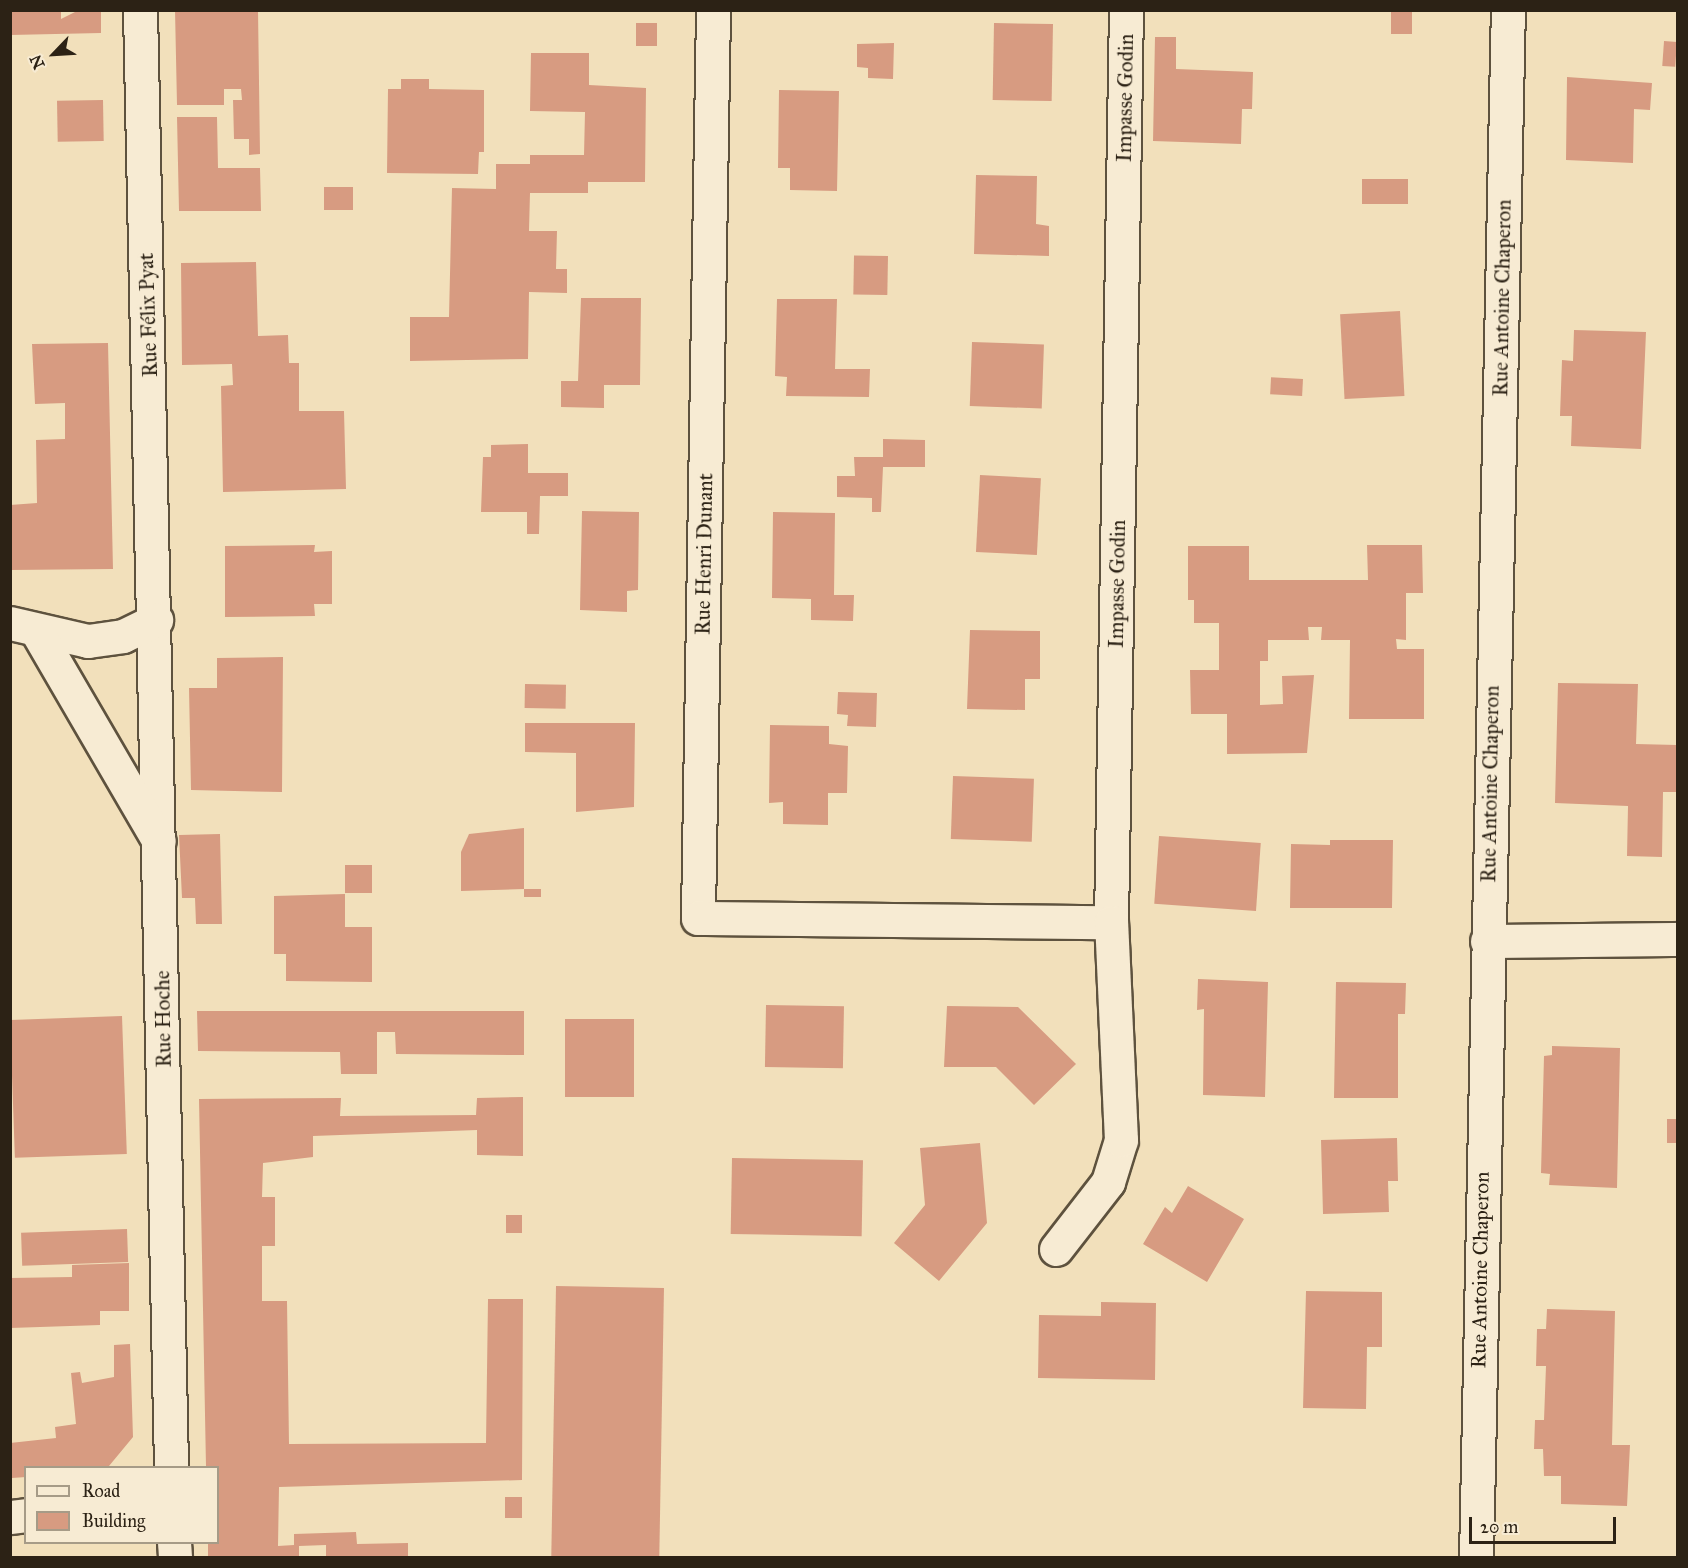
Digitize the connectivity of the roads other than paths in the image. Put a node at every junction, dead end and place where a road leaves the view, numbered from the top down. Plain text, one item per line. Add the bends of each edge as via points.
1 (140, 10) edge
2 (712, 10) edge
3 (1126, 10) edge
4 (1508, 10) edge
5 (156, 620) junction
6 (23, 626) edge
7 (159, 842) junction
8 (1111, 922) junction
9 (1677, 939) edge
10 (1486, 941) junction
11 (1056, 1249) dead end
12 (171, 1466) edge
13 (1476, 1557) edge

1 - 5 street, Rue Félix Pyat
2 - 8 street, Rue Henri Dunant via 698,918
3 - 8 street, Impasse Godin
4 - 10 street, Rue Antoine Chaperon
5 - 6 street via 123,636 88,641
5 - 7 street, Rue Félix Pyat
6 - 7 street, Rue Hoche
7 - 12 street, Rue Hoche
8 - 11 street, Impasse Godin via 1121,1140 1108,1182
9 - 10 street
10 - 13 street, Rue Antoine Chaperon

